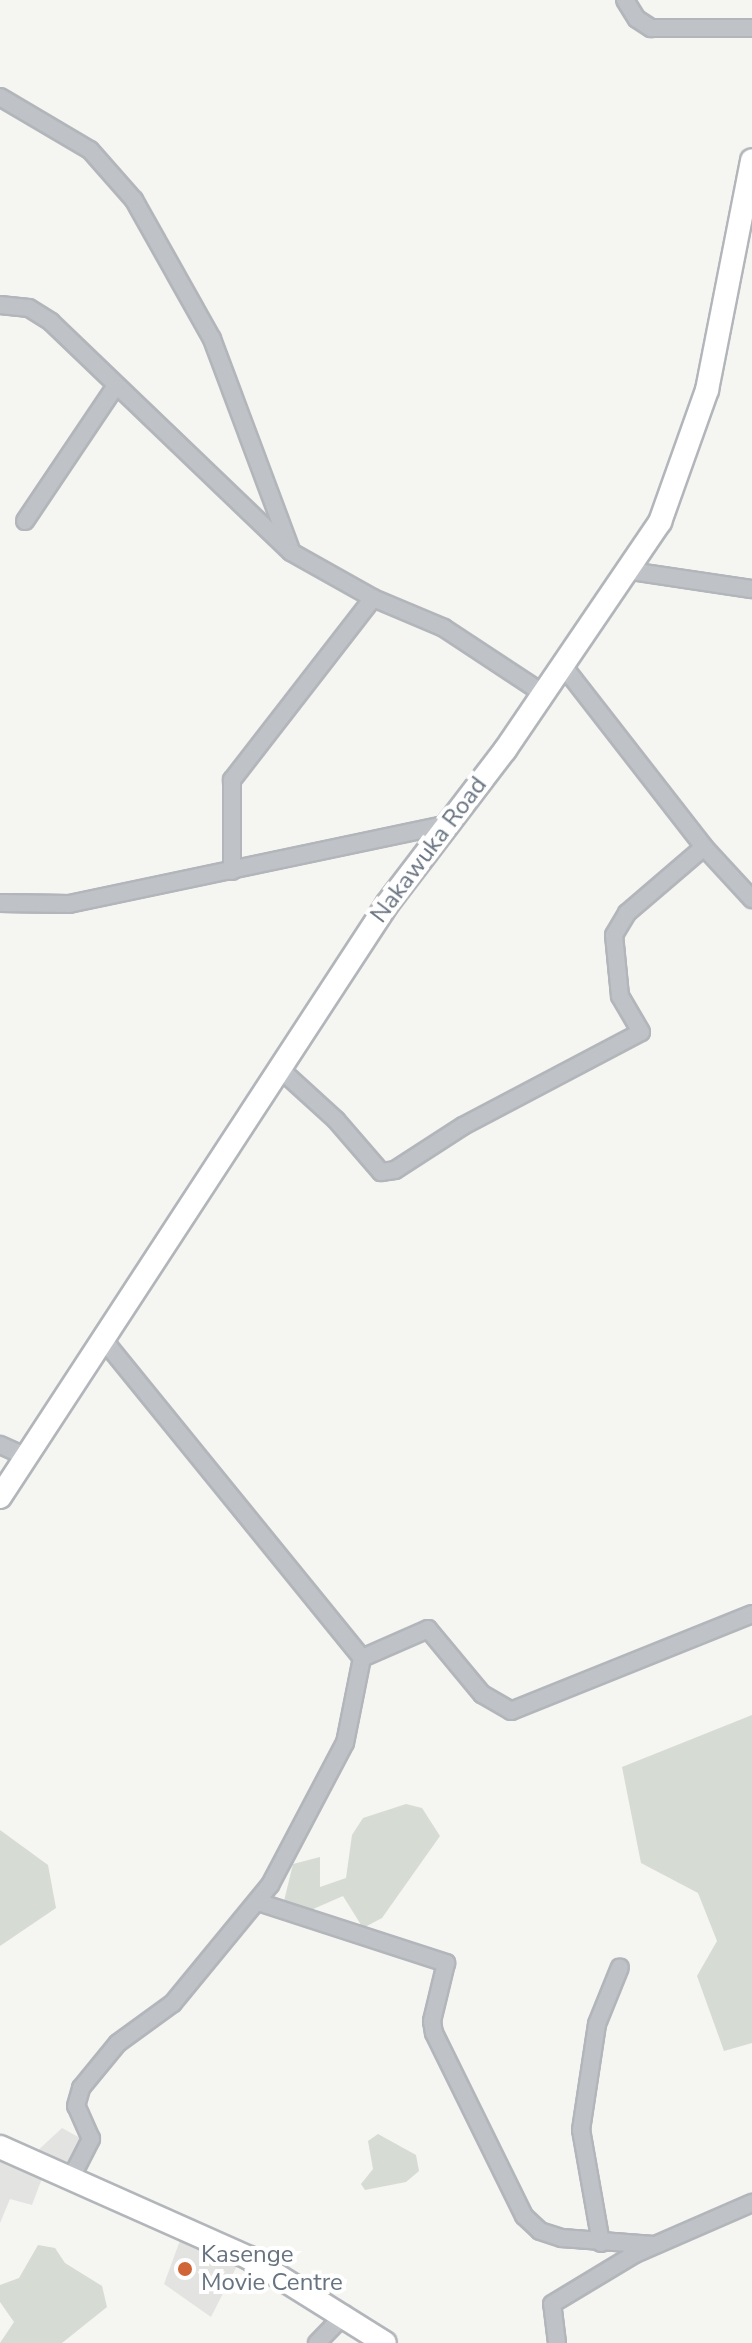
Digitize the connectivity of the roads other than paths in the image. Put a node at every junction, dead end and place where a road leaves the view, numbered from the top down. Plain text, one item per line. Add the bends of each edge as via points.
1 (625, 0) edge
2 (752, 28) edge
3 (0, 97) edge
4 (752, 160) edge
5 (0, 305) edge
6 (115, 387) junction
7 (25, 521) dead end
8 (291, 552) junction
9 (631, 571) junction
10 (752, 589) edge
11 (373, 598) junction
12 (564, 667) junction
13 (544, 694) junction
14 (445, 825) junction
15 (704, 847) junction
16 (232, 871) junction
17 (752, 899) edge
18 (0, 903) edge
19 (280, 1069) junction
20 (105, 1342) junction
21 (0, 1445) edge
22 (27, 1457) junction
23 (0, 1497) edge
24 (752, 1614) edge
25 (362, 1658) junction
26 (258, 1902) junction
27 (620, 1967) dead end
28 (0, 2147) edge
29 (72, 2176) junction
30 (752, 2203) edge
31 (601, 2243) junction
32 (654, 2245) junction
33 (345, 2314) junction
34 (317, 2343) edge
35 (385, 2343) edge
36 (557, 2343) edge

1 - 2 street via 637,19 651,28
3 - 8 street via 90,150 134,200 212,339
4 - 9 main road, Nakawuka Road via 694,435 677,486
5 - 6 street via 29,308 51,322
6 - 7 street
6 - 8 street
8 - 11 street
9 - 10 street
9 - 12 main road, Nakawuka Road
11 - 13 street via 444,628
11 - 16 street via 232,780
12 - 13 main road, Nakawuka Road
12 - 15 street
13 - 14 main road, Nakawuka Road
14 - 16 street
14 - 19 main road, Nakawuka Road
15 - 17 street
15 - 19 street via 627,913 614,935 620,996 641,1032 463,1126 395,1170 381,1172 336,1120
16 - 18 street via 69,904
19 - 20 main road, Nakawuka Road
20 - 22 main road, Nakawuka Road
20 - 25 street
21 - 22 street
22 - 23 main road, Nakawuka Road
24 - 25 street via 511,1711 482,1694 428,1629
25 - 26 street via 345,1743
26 - 29 street via 173,2003 118,2043 81,2088 76,2106 91,2139
26 - 31 street via 446,1963 434,2033 524,2216 552,2236
27 - 31 street via 597,2024 581,2130
28 - 29 main road
29 - 33 main road via 249,2258
30 - 32 street
31 - 32 street
32 - 36 street via 552,2304
33 - 34 street
33 - 35 main road

